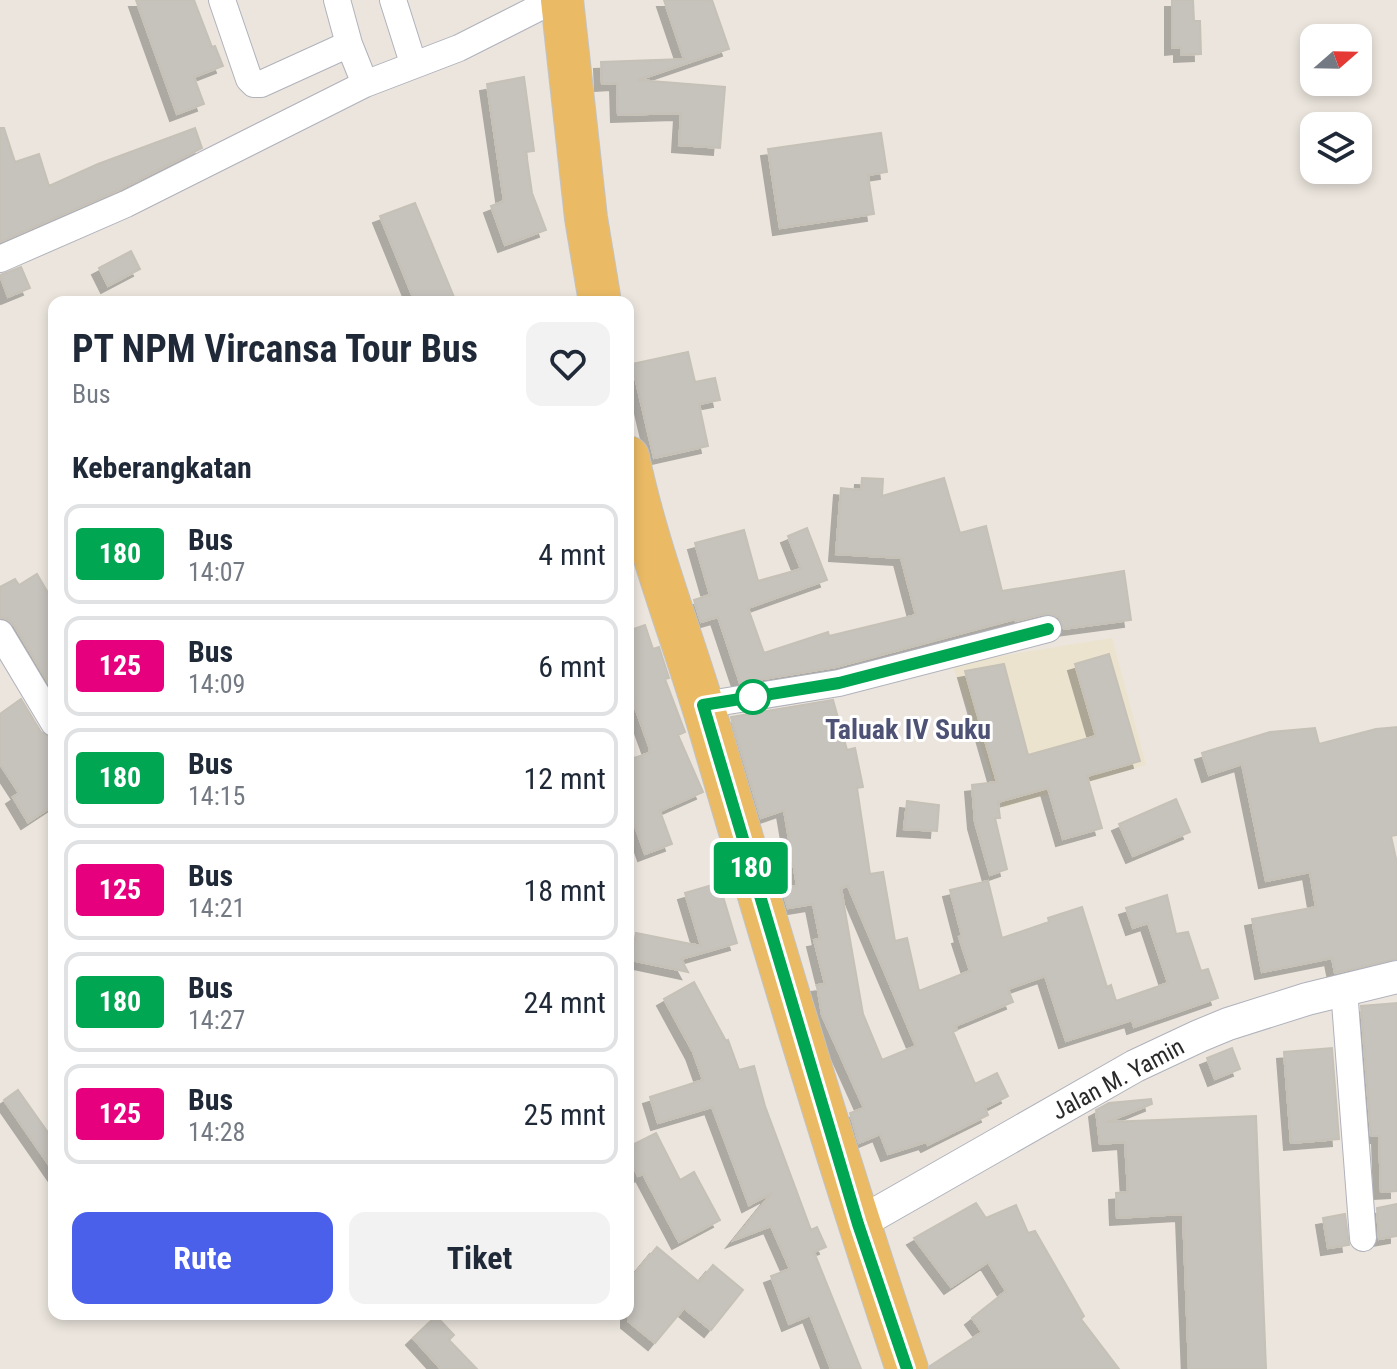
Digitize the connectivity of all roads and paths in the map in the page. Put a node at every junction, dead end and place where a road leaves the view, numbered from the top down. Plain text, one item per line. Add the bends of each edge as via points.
1 (222, 0) edge
2 (337, 0) edge
3 (393, 0) edge
4 (554, 0) edge
5 (562, 0) edge
6 (349, 44) junction
7 (413, 63) junction
8 (365, 84) junction
9 (0, 259) edge
10 (599, 296) edge
11 (634, 507) edge
12 (1048, 629) dead end
13 (0, 633) edge
14 (703, 705) junction
15 (48, 713) edge
16 (1397, 977) edge
17 (1344, 989) junction
18 (858, 1224) junction
19 (1363, 1238) dead end
20 (907, 1369) edge

1 - 6 street via 254,84
2 - 6 street
3 - 7 street
4 - 7 street via 459,48
5 - 10 highway
6 - 8 street
7 - 8 street
8 - 9 street via 126,204
11 - 14 highway
12 - 14 street via 839,683
13 - 15 street
14 - 18 highway
16 - 17 street, Jalan M. Yamin
17 - 18 street, Jalan M. Yamin via 1228,1024 1135,1066
17 - 19 street
18 - 20 highway

